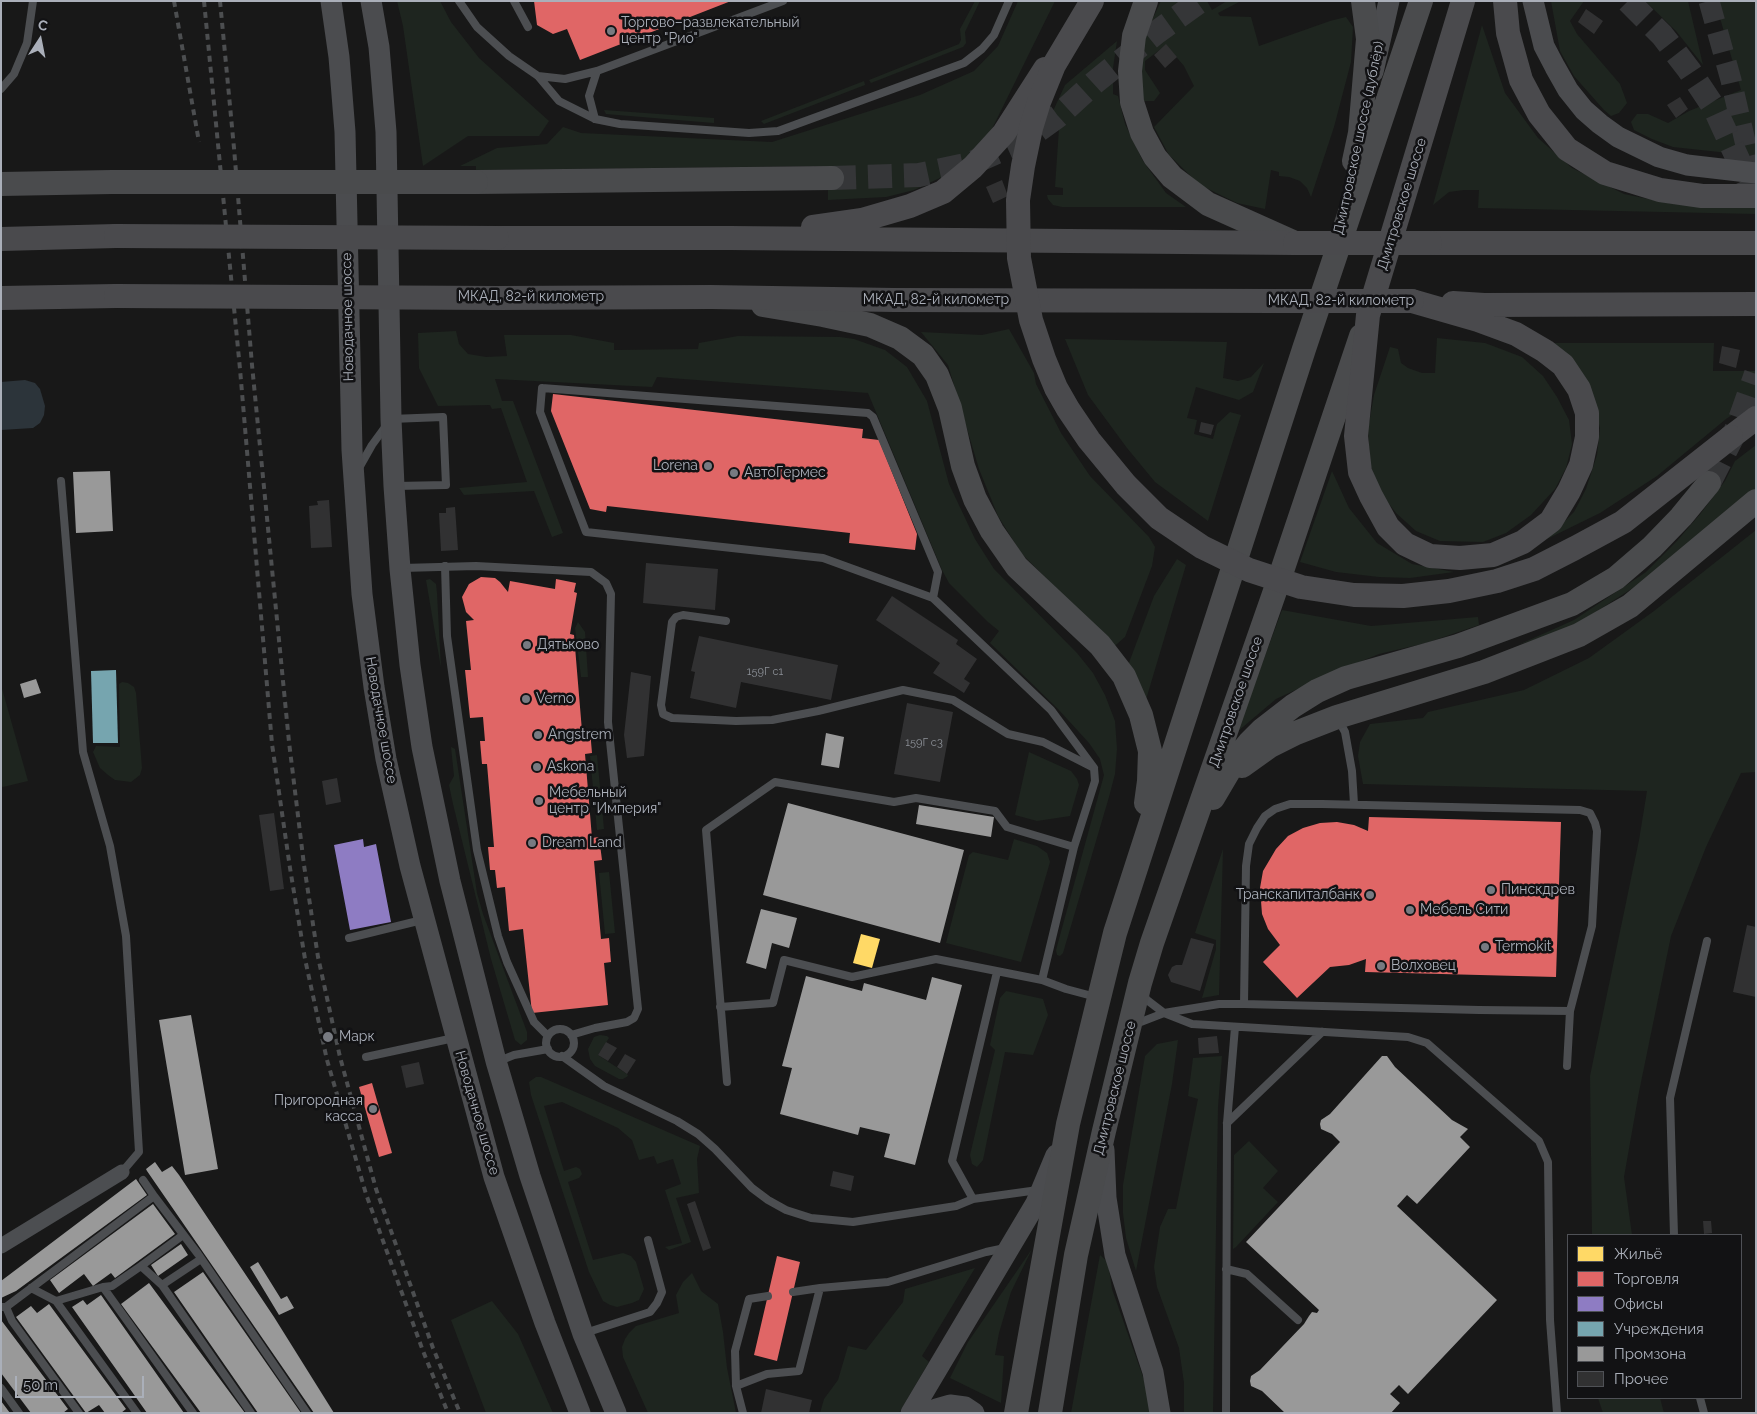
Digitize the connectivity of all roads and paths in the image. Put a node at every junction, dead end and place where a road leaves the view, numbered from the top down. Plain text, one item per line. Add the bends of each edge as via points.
1 (33, 1) edge
2 (331, 1) edge
3 (371, 1) edge
4 (459, 1) edge
5 (514, 1) edge
6 (783, 1) edge
7 (1009, 1) edge
8 (1082, 1) edge
9 (1092, 1) edge
10 (1146, 1) edge
11 (1363, 1) edge
12 (1389, 1) edge
13 (1421, 1) edge
14 (1463, 1) edge
15 (1505, 1) edge
16 (1533, 1) edge
17 (528, 27) dead end
18 (597, 71) junction
19 (538, 76) junction
20 (1, 89) edge
21 (596, 119) junction
22 (1360, 133) junction
23 (1756, 173) edge
24 (832, 178) tunnel mouth
25 (1, 184) edge
26 (1756, 196) edge
27 (742, 238) junction
28 (1, 239) edge
29 (1295, 243) junction
30 (1756, 243) edge
31 (1329, 275) junction
32 (711, 297) junction
33 (1, 298) edge
34 (1412, 302) junction
35 (1756, 304) edge
36 (1368, 315) junction
37 (1756, 418) edge
38 (391, 419) junction
39 (354, 476) junction
40 (61, 480) dead end
41 (1709, 483) tunnel mouth
42 (394, 486) junction
43 (1756, 501) edge
44 (445, 566) junction
45 (400, 569) junction
46 (934, 598) junction
47 (726, 621) dead end
48 (1337, 717) junction
49 (1094, 768) junction
50 (1220, 786) junction
51 (1354, 804) junction
52 (1187, 842) junction
53 (1074, 847) junction
54 (1136, 866) junction
55 (424, 919) junction
56 (349, 938) dead end
57 (1707, 940) dead end
58 (997, 972) junction
59 (1042, 980) junction
60 (1139, 988) junction
61 (1099, 997) junction
62 (1244, 1004) junction
63 (720, 1007) junction
64 (1570, 1011) junction
65 (1164, 1013) junction
66 (1129, 1026) junction
67 (1235, 1027) junction
68 (1322, 1032) junction
69 (571, 1035) junction
70 (548, 1036) junction
71 (456, 1038) junction
72 (548, 1049) junction
73 (562, 1056) junction
74 (366, 1057) dead end
75 (496, 1061) junction
76 (1567, 1066) dead end
77 (726, 1082) dead end
78 (1227, 1123) junction
79 (1068, 1124) junction
80 (1104, 1131) junction
81 (122, 1172) joint
82 (143, 1180) dead end
83 (1043, 1189) junction
84 (154, 1196) junction
85 (973, 1199) junction
86 (1674, 1234) edge
87 (184, 1235) junction
88 (648, 1240) dead end
89 (1, 1246) edge
90 (1009, 1247) junction
91 (201, 1258) junction
92 (141, 1266) junction
93 (1226, 1269) junction
94 (162, 1285) junction
95 (103, 1287) junction
96 (31, 1288) junction
97 (820, 1288) junction
98 (793, 1292) dead end
99 (768, 1296) dead end
100 (56, 1301) junction
101 (3, 1307) edge
102 (1298, 1320) dead end
103 (583, 1334) junction
104 (736, 1386) junction
105 (1, 1388) edge
106 (1700, 1399) edge
107 (19, 1413) edge
108 (79, 1413) edge
109 (137, 1413) edge
110 (193, 1413) edge
111 (251, 1413) edge
112 (308, 1413) edge
113 (580, 1413) edge
114 (616, 1413) edge
115 (743, 1413) edge
116 (910, 1413) edge
117 (929, 1413) edge
118 (974, 1413) edge
119 (1016, 1413) edge
120 (1050, 1413) edge
121 (1160, 1413) edge
122 (1226, 1413) edge
123 (1557, 1413) edge
124 (1704, 1413) edge

1 - 20 lane via 27,42 14,74
2 - 39 main road, Новодачное шоссе via 340,57 345,132
3 - 38 main road via 386,124
4 - 19 lane via 477,27 509,56
5 - 17 lane
6 - 18 lane
7 - 21 lane via 994,35 982,50 964,63 778,131 749,133 620,124
8 - 27 highway via 1033,90 1004,133 973,167 942,192 910,206 862,220
9 - 37 highway, bridge via 1054,64 1039,102 1022,166 1018,200 1019,258 1031,320 1056,388 1089,440 1126,485 1159,518 1202,547 1249,570 1301,587 1354,595 1403,596 1449,592 1497,581 1534,569 1623,522
10 - 29 main road via 1134,36 1130,70 1132,102 1142,133 1155,157 1172,177 1208,204
11 - 22 main road via 1368,38
12 - 22 main road, Дмитровское шоссе (дублёр)
13 - 31 main road
14 - 36 highway, Дмитровское шоссе
15 - 26 highway via 1508,33 1521,80 1539,114 1567,149 1606,173 1660,190 1702,196
16 - 23 main road via 1544,46 1554,67 1584,110 1600,124 1618,137 1659,157 1687,165
18 - 19 lane via 565,79
18 - 21 lane via 590,96
19 - 21 lane via 559,101
22 - 31 main road, Дмитровское шоссе (дублёр)
24 - 25 main road, bridge
27 - 28 highway, bridge via 116,236
27 - 29 highway
29 - 30 highway, bridge
31 - 54 main road
32 - 33 highway, МКАД, 82-й километр, bridge
32 - 34 highway, МКАД, 82-й километр, bridge
32 - 54 main road via 870,325 900,338 923,355 937,376 950,408 963,466 992,531 1018,567 1100,645 1124,676 1141,715 1150,751 1149,781
34 - 35 highway, МКАД, 82-й километр via 1484,305
34 - 36 highway via 1478,320 1516,334 1545,351 1563,365 1579,389 1587,413 1588,437 1581,465 1550,521 1523,542 1493,555 1430,556 1405,544 1388,527 1371,496 1360,472 1356,436
36 - 52 main road, Дмитровское шоссе
38 - 39 lane
38 - 42 main road
38 - 42 lane via 444,417 446,485
39 - 55 main road, Новодачное шоссе via 362,594 375,696 386,759
40 - 81 lane via 83,752 110,846 126,936 139,1152
41 - 50 main road via 1652,547 1616,578 1572,604 1458,646 1346,678 1317,691 1262,730 1236,759
42 - 45 main road
43 - 48 main road via 1630,606 1579,635 1484,672
44 - 45 lane
44 - 69 lane via 591,572 606,583 611,594 608,722 638,1009 634,1018 627,1022
44 - 70 lane via 447,636 477,850 507,962 534,1022
45 - 75 main road via 422,748 450,881
46 - 46 lane via 938,572 873,417 868,413 542,388 540,412 586,532 823,558
46 - 49 lane via 1051,710
47 - 49 lane via 683,615 672,622 661,705 663,714 672,718 772,720 902,690 953,700 1008,734 1043,742
48 - 50 main road via 1270,746
48 - 51 lane via 1345,732
49 - 53 lane via 1095,781
50 - 52 main road
51 - 62 lane via 1290,804 1265,816 1257,828 1249,844 1246,866
51 - 64 lane via 1580,810 1590,813 1597,831 1592,926
52 - 60 main road, Дмитровское шоссе
53 - 59 lane
53 - 63 lane via 1007,827 995,811 916,798 894,802 774,782 706,830
54 - 61 main road
55 - 56 lane
55 - 71 main road, Новодачное шоссе
57 - 86 lane via 1670,1098
58 - 59 lane
58 - 63 lane via 936,959 852,978 784,960 773,1003
58 - 85 lane via 952,1161
59 - 61 lane
60 - 65 lane via 1147,1000
60 - 66 main road, Дмитровское шоссе
61 - 79 main road
62 - 64 lane
62 - 65 lane via 1219,1004
63 - 77 lane
64 - 76 lane
65 - 66 lane
65 - 67 lane via 1192,1024
66 - 80 main road, Дмитровское шоссе
67 - 68 lane
67 - 78 lane
68 - 78 lane
68 - 123 lane via 1408,1037 1427,1043 1539,1141 1548,1162 1550,1320
69 - 70 lane via 559,1029
69 - 73 lane via 573,1048
70 - 72 lane
71 - 74 lane
71 - 113 main road, Новодачное шоссе via 494,1177
72 - 73 lane via 554,1055
72 - 75 lane
73 - 85 lane via 604,1086 698,1134 752,1188 786,1210 811,1218 853,1222 956,1206
75 - 103 main road via 530,1176
78 - 93 lane
79 - 83 main road
79 - 119 main road
80 - 120 main road, Дмитровское шоссе via 1076,1254
80 - 121 main road via 1106,1198 1115,1255 1152,1372
81 - 89 street
82 - 84 lane
83 - 85 lane
83 - 90 main road
84 - 87 lane
84 - 96 lane
87 - 91 lane
87 - 92 lane
88 - 103 lane via 662,1292 657,1303 650,1312
90 - 97 lane via 888,1282
90 - 116 main road
91 - 94 lane
91 - 112 lane
92 - 94 lane
92 - 95 lane via 112,1286
93 - 102 lane via 1247,1274
93 - 122 lane
94 - 111 lane
95 - 100 lane
95 - 110 lane
96 - 100 lane
96 - 101 lane
97 - 98 lane
97 - 104 lane via 799,1371 767,1374
99 - 104 lane via 749,1299 735,1351
100 - 109 lane
101 - 108 lane
103 - 114 main road
104 - 115 lane
105 - 107 lane
106 - 124 lane
117 - 118 main road via 950,1405 965,1407

